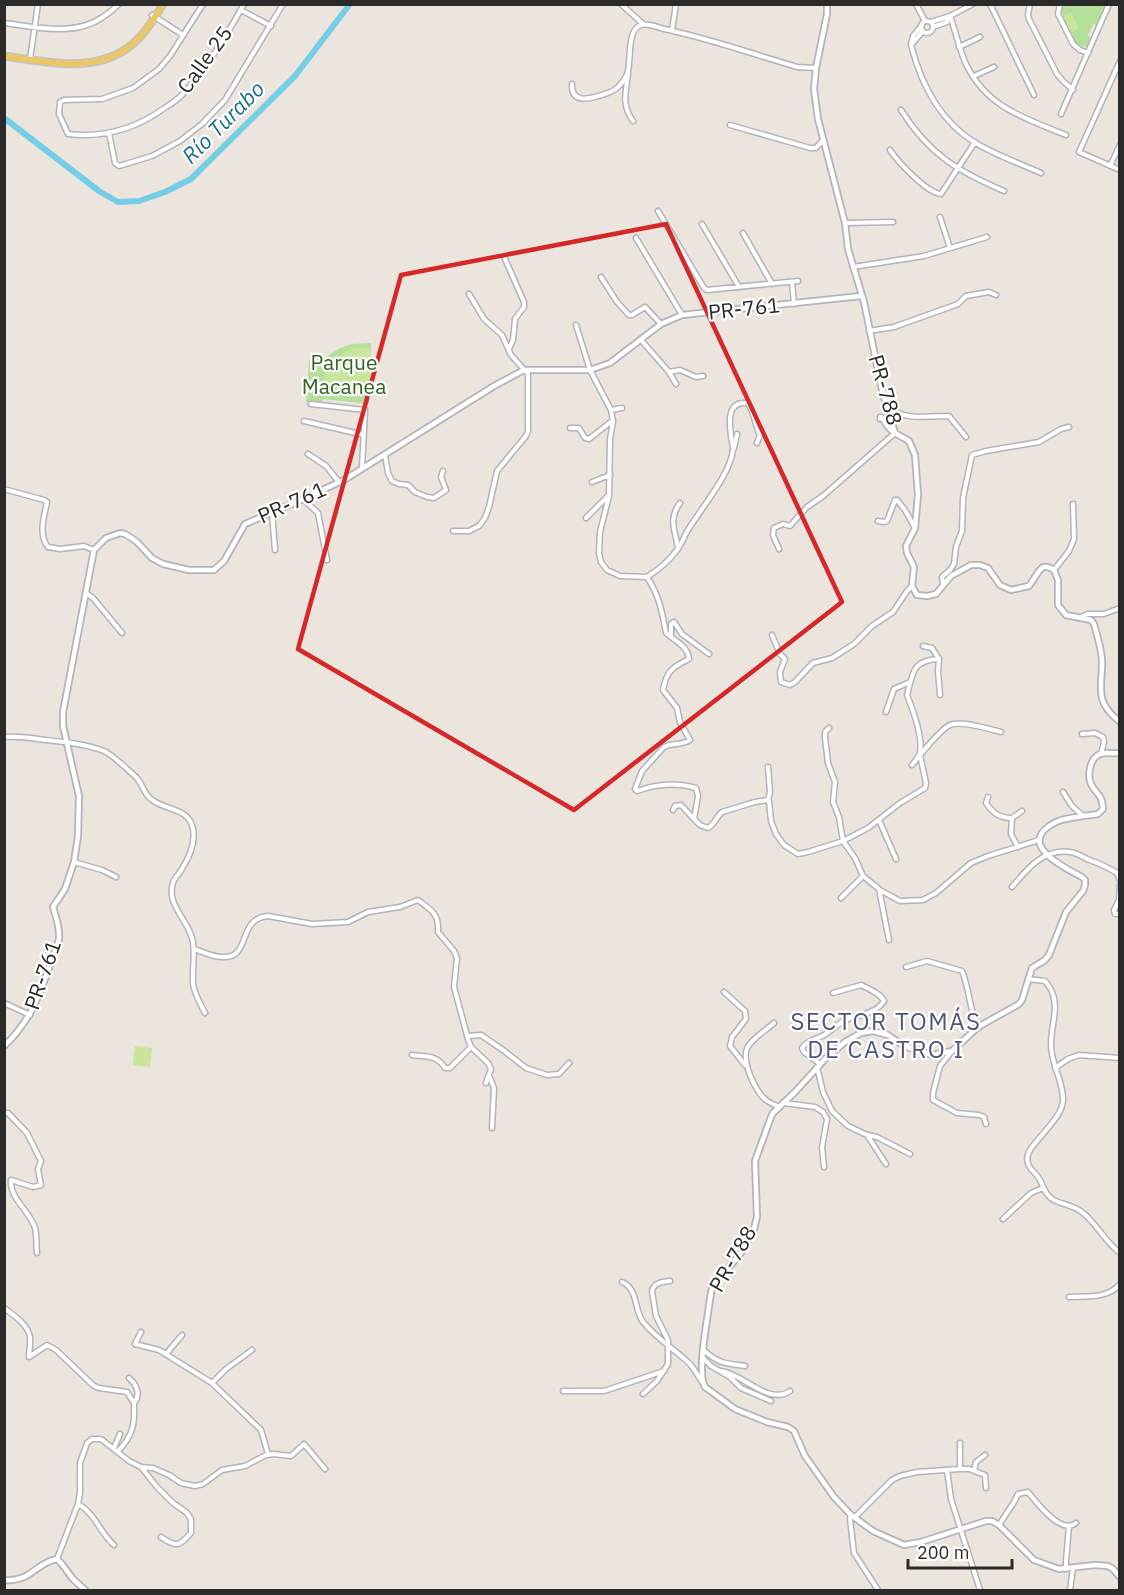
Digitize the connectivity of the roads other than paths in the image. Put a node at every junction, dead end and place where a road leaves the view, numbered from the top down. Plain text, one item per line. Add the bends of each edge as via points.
1 (38, 4) edge
2 (118, 4) edge
3 (161, 4) edge
4 (202, 4) edge
5 (244, 4) edge
6 (283, 4) edge
7 (621, 4) edge
8 (676, 4) edge
9 (827, 4) edge
10 (916, 4) edge
11 (973, 4) edge
12 (990, 4) edge
13 (1030, 4) edge
14 (1060, 4) edge
15 (1109, 4) edge
16 (241, 10) junction
17 (154, 16) junction
18 (950, 16) junction
19 (4, 23) edge
20 (643, 24) junction
21 (925, 25) junction
22 (271, 26) junction
23 (35, 27) junction
24 (933, 27) junction
25 (672, 30) junction
26 (183, 35) junction
27 (980, 37) dead end
28 (960, 47) junction
29 (1088, 53) junction
30 (4, 55) edge
31 (30, 58) junction
32 (1119, 61) edge
33 (994, 67) dead end
34 (816, 69) junction
35 (628, 72) junction
36 (1114, 74) junction
37 (974, 76) junction
38 (1119, 76) edge
39 (572, 84) dead end
40 (1073, 90) junction
41 (1034, 95) dead end
42 (901, 110) dead end
43 (1061, 114) dead end
44 (633, 121) dead end
45 (730, 125) dead end
46 (109, 133) junction
47 (1066, 135) dead end
48 (823, 141) junction
49 (975, 142) junction
50 (1119, 145) edge
51 (890, 150) dead end
52 (1110, 166) junction
53 (957, 169) junction
54 (1119, 170) edge
55 (1041, 173) dead end
56 (1004, 191) dead end
57 (658, 212) dead end
58 (939, 217) dead end
59 (893, 222) dead end
60 (702, 224) dead end
61 (845, 224) junction
62 (743, 233) dead end
63 (987, 237) dead end
64 (636, 238) dead end
65 (950, 248) junction
66 (505, 259) dead end
67 (853, 267) junction
68 (601, 278) dead end
69 (798, 281) dead end
70 (792, 282) junction
71 (772, 284) junction
72 (739, 287) junction
73 (469, 294) dead end
74 (996, 295) dead end
75 (861, 296) junction
76 (794, 304) junction
77 (682, 315) junction
78 (661, 324) junction
79 (576, 325) dead end
80 (869, 331) junction
81 (641, 340) junction
82 (509, 349) junction
83 (524, 370) junction
84 (590, 370) junction
85 (669, 372) junction
86 (704, 376) dead end
87 (676, 384) dead end
88 (882, 390) junction
89 (311, 404) dead end
90 (622, 408) dead end
91 (611, 410) junction
92 (880, 419) dead end
93 (304, 421) dead end
94 (613, 421) junction
95 (570, 428) dead end
96 (1069, 428) dead end
97 (896, 433) junction
98 (737, 434) dead end
99 (364, 435) junction
100 (966, 437) dead end
101 (757, 443) dead end
102 (734, 449) junction
103 (308, 454) dead end
104 (385, 454) junction
105 (362, 468) junction
106 (443, 471) dead end
107 (610, 476) junction
108 (339, 482) junction
109 (592, 482) dead end
110 (4, 489) edge
111 (609, 496) junction
112 (303, 499) junction
113 (680, 503) dead end
114 (1073, 504) dead end
115 (272, 512) junction
116 (586, 518) dead end
117 (878, 521) dead end
118 (915, 528) junction
119 (453, 531) dead end
120 (678, 549) junction
121 (779, 549) dead end
122 (94, 550) junction
123 (275, 550) dead end
124 (327, 560) dead end
125 (1054, 570) junction
126 (646, 577) junction
127 (944, 584) junction
128 (912, 586) junction
129 (86, 593) junction
130 (1119, 608) edge
131 (1080, 618) junction
132 (122, 633) dead end
133 (772, 635) dead end
134 (671, 637) junction
135 (923, 646) dead end
136 (709, 654) dead end
137 (939, 659) junction
138 (911, 682) junction
139 (940, 695) dead end
140 (886, 712) dead end
141 (1119, 722) edge
142 (829, 728) dead end
143 (1001, 732) dead end
144 (1082, 734) dead end
145 (4, 736) edge
146 (67, 743) junction
147 (1119, 753) edge
148 (1101, 754) junction
149 (920, 755) junction
150 (912, 765) dead end
151 (768, 767) dead end
152 (1063, 792) dead end
153 (988, 797) dead end
154 (768, 800) junction
155 (673, 810) dead end
156 (1022, 811) dead end
157 (1084, 816) junction
158 (1012, 818) junction
159 (694, 819) junction
160 (879, 820) junction
161 (1039, 840) junction
162 (843, 841) junction
163 (1018, 847) junction
164 (1047, 855) junction
165 (896, 859) dead end
166 (74, 862) junction
167 (863, 876) junction
168 (116, 877) dead end
169 (1119, 880) edge
170 (1119, 885) edge
171 (1012, 887) dead end
172 (879, 889) junction
173 (841, 898) dead end
174 (1119, 914) edge
175 (889, 940) dead end
176 (194, 949) junction
177 (906, 967) dead end
178 (1028, 980) junction
179 (724, 992) dead end
180 (833, 993) dead end
181 (4, 1003) edge
182 (205, 1013) dead end
183 (30, 1015) junction
184 (774, 1023) dead end
185 (978, 1028) junction
186 (467, 1036) junction
187 (4, 1046) edge
188 (471, 1047) junction
189 (952, 1051) junction
190 (412, 1055) dead end
191 (1119, 1058) edge
192 (569, 1063) dead end
193 (819, 1065) junction
194 (747, 1067) junction
195 (1055, 1068) junction
196 (489, 1077) junction
197 (486, 1083) dead end
198 (784, 1102) junction
199 (779, 1107) junction
200 (4, 1113) edge
201 (986, 1124) dead end
202 (492, 1128) dead end
203 (867, 1135) junction
204 (910, 1154) dead end
205 (886, 1164) dead end
206 (824, 1167) dead end
207 (1043, 1188) junction
208 (1003, 1219) dead end
209 (37, 1252) dead end
210 (1119, 1253) edge
211 (670, 1281) dead end
212 (622, 1282) dead end
213 (1119, 1284) edge
214 (1069, 1297) dead end
215 (4, 1308) edge
216 (141, 1332) dead end
217 (182, 1335) dead end
218 (668, 1346) junction
219 (252, 1350) dead end
220 (703, 1350) junction
221 (166, 1354) junction
222 (702, 1357) junction
223 (745, 1366) dead end
224 (664, 1371) junction
225 (720, 1371) junction
226 (129, 1378) dead end
227 (702, 1382) junction
228 (212, 1383) junction
229 (563, 1391) dead end
230 (790, 1391) dead end
231 (643, 1394) dead end
232 (771, 1401) dead end
233 (134, 1403) junction
234 (120, 1434) dead end
235 (960, 1443) dead end
236 (116, 1450) junction
237 (268, 1454) junction
238 (985, 1455) dead end
239 (141, 1467) junction
240 (325, 1468) dead end
241 (960, 1469) junction
242 (947, 1470) junction
243 (974, 1471) junction
244 (986, 1488) dead end
245 (78, 1504) junction
246 (853, 1516) junction
247 (1076, 1523) dead end
248 (999, 1525) junction
249 (1069, 1526) junction
250 (960, 1529) junction
251 (161, 1537) dead end
252 (114, 1545) dead end
253 (57, 1559) junction
254 (1073, 1568) junction
255 (1066, 1569) junction
256 (1119, 1577) edge
257 (4, 1580) edge
258 (85, 1590) edge
259 (878, 1590) edge
260 (980, 1590) edge
261 (1070, 1590) edge

1 - 23 street
2 - 23 street via 102,18 80,27
3 - 17 main road
4 - 26 street
5 - 16 street, Calle 25
6 - 22 street
7 - 20 street
8 - 25 street
9 - 34 street, PR-788 / PR-788
10 - 21 street
11 - 18 street
12 - 41 street
13 - 40 street via 1029,19 1057,74
14 - 29 street via 1058,14 1073,44
15 - 29 street
16 - 22 street
16 - 46 street, Calle 25 via 201,73 180,98 148,120
17 - 26 street
17 - 31 main road via 132,45 103,61 72,65
18 - 21 street
18 - 24 street via 947,22
18 - 28 street
19 - 23 street
20 - 25 street
20 - 35 street via 634,32
21 - 24 street
21 - 24 street via 926,33
21 - 49 street via 911,45 921,79 939,110
22 - 46 street via 225,99 180,141 152,156 120,166 115,163
23 - 31 street
25 - 34 street via 796,67
26 - 46 street, Calle 25 via 159,69 133,88 102,99 60,102 59,114 68,134
27 - 28 street
28 - 37 street
29 - 40 street
30 - 31 main road
32 - 36 street
33 - 37 street
34 - 48 street, PR-788 / PR-788 via 814,89
35 - 39 street via 617,89 593,98 574,96
35 - 44 street via 625,105
36 - 38 street
36 - 52 street via 1079,152
37 - 47 street via 1002,107
40 - 43 street
42 - 53 street via 929,147
45 - 48 street via 810,148
48 - 61 street, PR-788 / PR-788
49 - 53 street
49 - 55 street
50 - 52 street
51 - 53 street via 937,194 941,194
52 - 54 street
53 - 56 street
57 - 72 street via 707,290
58 - 65 street
59 - 61 street
60 - 72 street
61 - 67 street, PR-788 / PR-788
62 - 71 street
63 - 65 street
64 - 77 street
65 - 67 street
66 - 82 street via 524,302 515,319
67 - 75 street, PR-788 / PR-788
68 - 78 street via 629,315 645,307
69 - 70 street
70 - 71 street
70 - 76 street
71 - 72 street
73 - 82 street
74 - 80 street via 989,292 966,296 958,304 894,327
75 - 76 street, PR-761 / PR-761
75 - 80 street, PR-788 / PR-788
76 - 77 street, PR-761 / PR-761
77 - 78 street, PR-761 / PR-761
78 - 81 street, PR-761 / PR-761
79 - 84 street
80 - 88 street, PR-788 / PR-788
81 - 84 street, PR-761 / PR-761 via 610,363
81 - 85 street
82 - 83 street
83 - 84 street, PR-761 / PR-761
83 - 104 street, PR-761 / PR-761
83 - 119 street via 529,384 526,436 497,471 489,507 479,526 469,531
84 - 91 street
85 - 86 street via 680,370
85 - 87 street
88 - 97 street, PR-788 / PR-788
88 - 100 street via 897,413 949,416
89 - 99 street via 365,410
90 - 91 street
91 - 94 street
92 - 97 street
93 - 99 street
94 - 95 street via 589,439 579,428
94 - 107 street
96 - 127 street via 1039,442 972,455 963,498 962,531 954,564 942,577
97 - 118 street, PR-788 / PR-788 via 909,441 915,455
97 - 121 street via 807,507 790,526 774,528
98 - 102 street
99 - 105 street
101 - 102 street via 760,435 751,407 741,402 730,415
102 - 120 street via 718,486
103 - 108 street via 326,466
104 - 105 street, PR-761 / PR-761
104 - 106 street via 392,481 408,485 427,497 434,498 446,490
105 - 108 street, PR-761 / PR-761
107 - 109 street
107 - 111 street
108 - 112 street, PR-761 / PR-761
110 - 122 street via 47,502 42,532 48,547 84,546
111 - 116 street
111 - 126 street via 600,532 601,562 620,576
112 - 115 street, PR-761 / PR-761
112 - 124 street via 318,513
113 - 120 street via 672,518
114 - 125 street via 1074,539
115 - 122 street, PR-761 / PR-761 via 245,524 224,561 214,570 163,564 125,534 106,538
115 - 123 street
117 - 118 street via 887,521 897,500
118 - 128 street, PR-788 / PR-788 via 906,546 914,567
120 - 126 street
122 - 129 street, PR-761 / PR-761
125 - 127 street via 1043,567 1029,586 1011,590 1000,585 988,568 971,565
125 - 131 street via 1058,605 1066,615
126 - 134 street via 656,590 666,633
127 - 128 street via 936,594 927,596 917,595
128 - 133 street via 893,612 854,644 832,658 813,663 790,685 781,682 785,659
129 - 132 street
129 - 146 street, PR-761 / PR-761 via 63,712
130 - 131 street
131 - 141 street via 1094,624 1102,659 1100,690 1105,708
134 - 136 street via 674,622 682,634
134 - 159 street via 690,656 670,671 663,690 677,708 690,740 664,747 642,771 635,789 670,784 696,788
135 - 137 street via 932,648
137 - 138 street via 920,663
137 - 139 street
138 - 140 street via 894,688
138 - 149 street via 907,695 916,718
142 - 162 street via 825,732 828,763 835,782 833,802
143 - 149 street via 951,724
144 - 148 street via 1103,737
145 - 146 street
146 - 166 street, PR-761 / PR-761 via 79,796
146 - 176 street via 106,752 138,778 149,798 183,813 191,821 193,848 173,882 171,896
147 - 148 street
148 - 157 street via 1093,760 1089,774 1103,809
149 - 150 street
149 - 160 street via 925,788
151 - 154 street
152 - 157 street
153 - 158 street via 986,803 991,811
154 - 159 street via 722,812 708,828
154 - 162 street via 776,834 798,854
155 - 159 street via 681,805
156 - 158 street
157 - 161 street via 1057,822
158 - 163 street via 1011,834
160 - 162 street
160 - 165 street
161 - 163 street
161 - 164 street
162 - 167 street
163 - 172 street via 971,863 922,900 900,901
164 - 169 street via 1071,852 1108,867
164 - 171 street via 1030,866
164 - 178 street via 1085,880 1085,885 1066,912 1049,956 1032,968
166 - 168 street
166 - 183 street, PR-761 / PR-761 via 65,889 53,907 59,938
167 - 172 street
167 - 173 street
170 - 174 street via 1114,910
172 - 175 street
176 - 182 street via 193,985
176 - 186 street via 231,957 241,950 247,929 262,916 312,924 348,922 368,912 418,900 434,913 438,932 457,958 454,987
177 - 185 street via 927,961 962,971
178 - 185 street via 1019,1004
178 - 195 street via 1045,981 1053,993 1050,1044
179 - 194 street via 745,1011 746,1019 730,1046
180 - 193 street via 861,985 884,1001 874,1011 843,1021 804,1044 804,1052
181 - 183 street
183 - 187 street, PR-761 / PR-761
184 - 194 street via 748,1045
185 - 189 street
186 - 188 street
186 - 192 street via 481,1035 526,1068 547,1075 559,1074
188 - 190 street via 450,1068 436,1059
188 - 196 street via 488,1063
189 - 193 street, PR-788 / PR-788 via 932,1055 873,1030 845,1042
189 - 201 street via 940,1066 933,1100 957,1113 984,1117
191 - 195 street via 1079,1054
193 - 198 street, PR-788 / PR-788
193 - 203 street via 823,1092 832,1111 848,1126
194 - 199 street via 759,1093
195 - 207 street via 1063,1103 1027,1160
196 - 197 street
196 - 202 street via 494,1088
198 - 199 street, PR-788 / PR-788
198 - 206 street via 823,1112 827,1119 822,1147
199 - 220 street, PR-788 / PR-788 via 756,1154 756,1223 741,1253 713,1287
200 - 209 street via 27,1133 41,1161 41,1185 33,1187 11,1180 10,1184 35,1226
203 - 204 street
203 - 205 street
207 - 208 street via 1031,1193
207 - 210 street via 1052,1199 1082,1212
211 - 218 street via 659,1283 652,1291 656,1316
212 - 218 street via 634,1294 642,1321
213 - 214 street via 1115,1290 1098,1296
215 - 233 street via 27,1330 31,1338 29,1357 47,1345 94,1386 128,1392
216 - 221 street via 135,1344
217 - 221 street
218 - 224 street
218 - 227 street via 691,1364
219 - 228 street
220 - 222 street, PR-788 / PR-788
220 - 223 street via 722,1363
221 - 228 street
222 - 225 street
222 - 227 street, PR-788 / PR-788
224 - 229 street via 604,1391
224 - 231 street
225 - 230 street via 771,1394
225 - 232 street via 741,1388
226 - 233 street via 138,1391
227 - 246 street via 735,1409 794,1431 822,1481
228 - 237 street via 261,1430
233 - 236 street via 132,1432
234 - 236 street
235 - 241 street
236 - 239 street
236 - 245 street via 101,1439 87,1443 80,1463
237 - 239 street via 245,1466 222,1470 195,1486 153,1468
237 - 240 street via 291,1456 304,1444
238 - 243 street via 976,1462
239 - 251 street via 190,1519 191,1533 182,1543 171,1544
241 - 242 street
241 - 243 street
242 - 246 street via 900,1476
242 - 250 street
243 - 244 street via 985,1475
245 - 252 street
245 - 253 street
246 - 250 street via 873,1532 904,1545
246 - 259 street via 850,1519 854,1553
247 - 249 street
248 - 249 street via 1018,1494 1025,1491 1049,1516
248 - 250 street via 986,1521
248 - 255 street via 1034,1560
249 - 255 street
250 - 260 street
253 - 257 street via 49,1560 24,1578
253 - 258 street
254 - 255 street
254 - 256 street via 1108,1566
254 - 261 street

